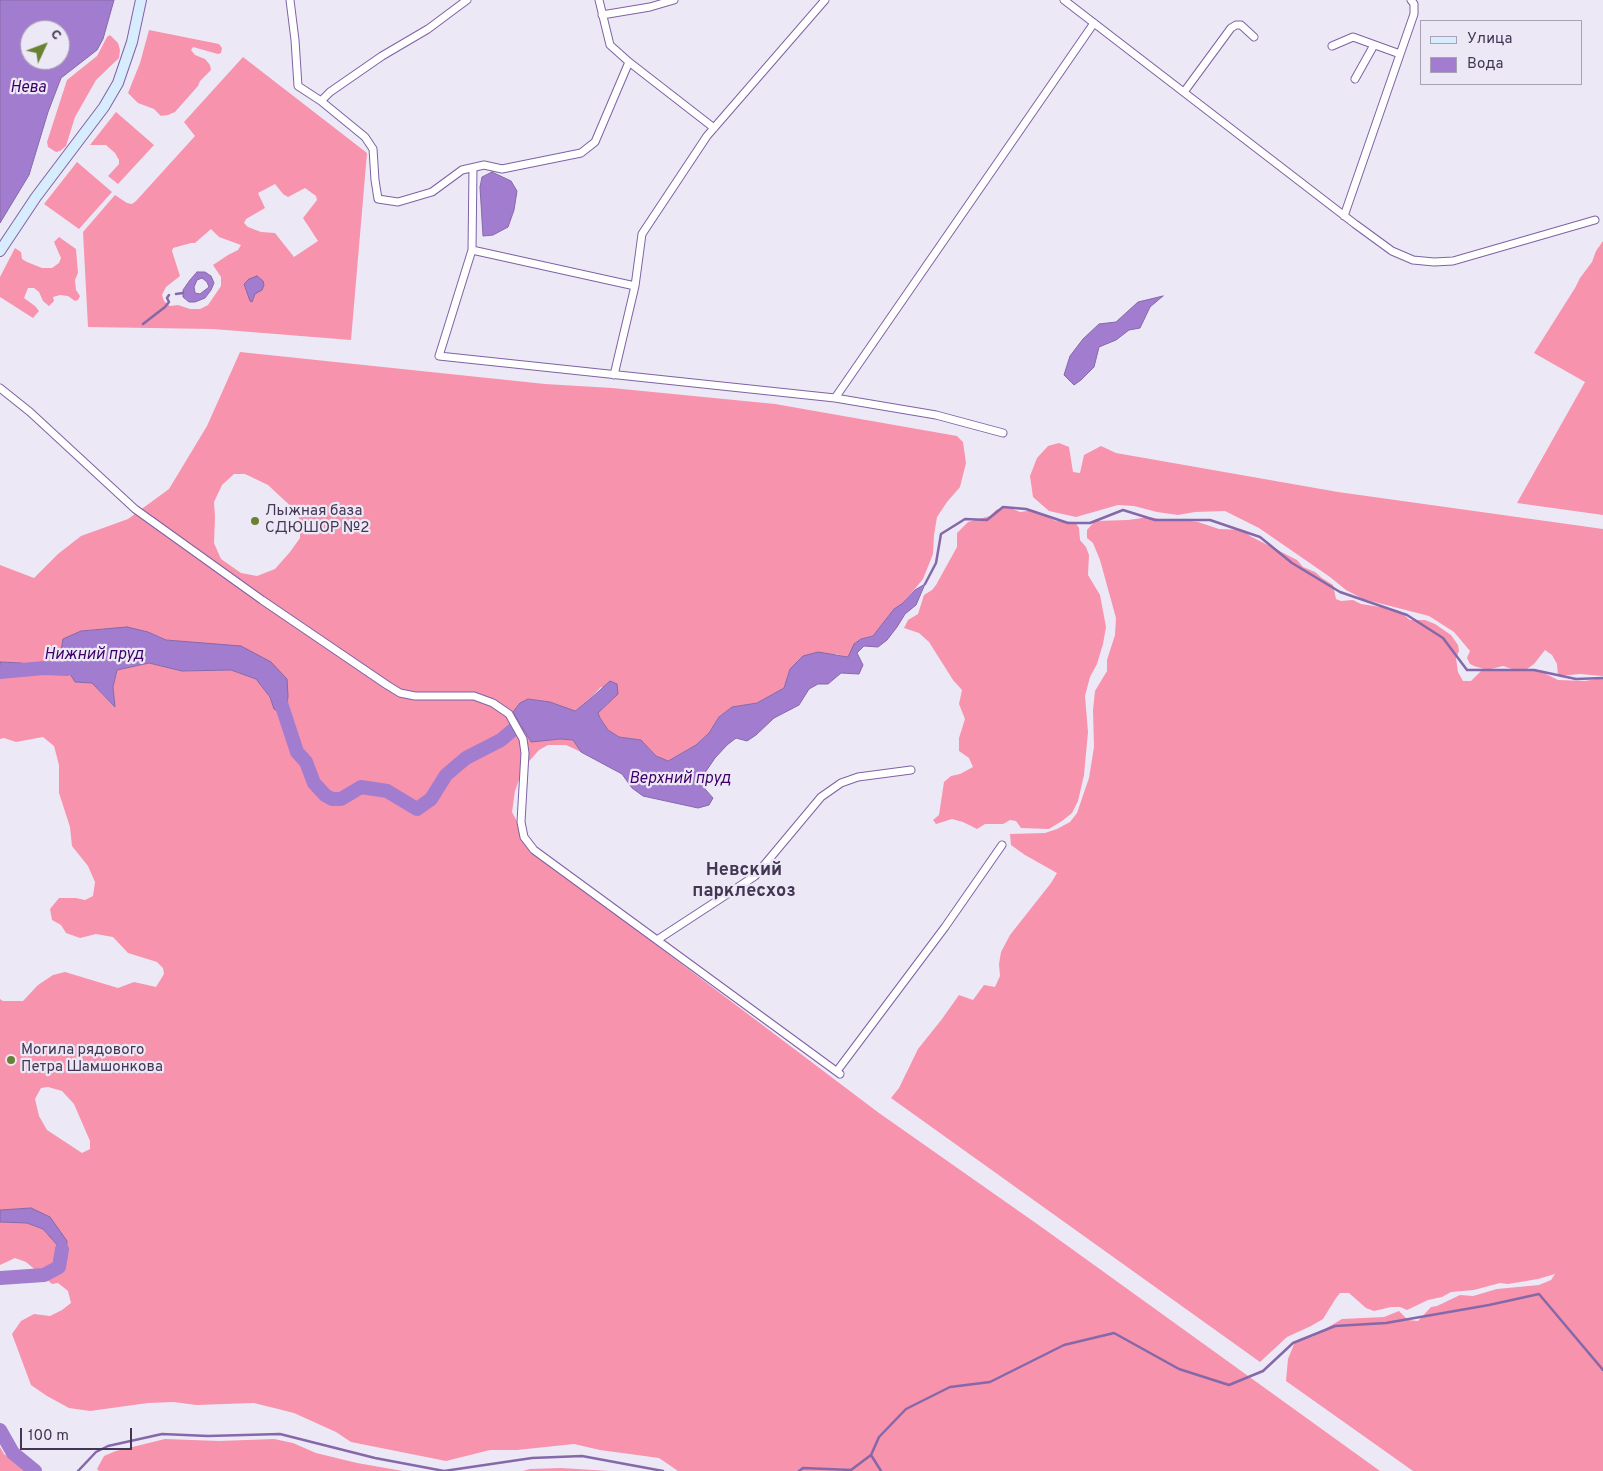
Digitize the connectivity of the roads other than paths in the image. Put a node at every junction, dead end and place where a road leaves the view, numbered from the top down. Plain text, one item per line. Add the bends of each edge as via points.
1 (141, 0) edge
2 (290, 0) edge
3 (467, 0) edge
4 (599, 0) edge
5 (674, 0) edge
6 (825, 0) edge
7 (1064, 0) edge
8 (1411, 0) edge
9 (602, 15) junction
10 (1094, 23) junction
11 (1254, 37) dead end
12 (1374, 45) junction
13 (1332, 46) dead end
14 (1400, 54) junction
15 (629, 62) junction
16 (1355, 79) dead end
17 (1184, 92) junction
18 (321, 101) junction
19 (714, 128) junction
20 (473, 168) junction
21 (1344, 216) junction
22 (1595, 220) dead end
23 (472, 250) junction
24 (0, 251) edge
25 (635, 286) junction
26 (614, 376) junction
27 (0, 388) edge
28 (835, 398) junction
29 (1003, 433) dead end
30 (911, 770) dead end
31 (1002, 846) dead end
32 (657, 940) junction

1 - 24 main road via 132,42 118,83
2 - 18 street via 298,86
3 - 18 street
4 - 9 street
5 - 9 street
6 - 19 street
7 - 10 street
8 - 14 street via 1414,14
9 - 15 street via 610,46
10 - 17 street
10 - 28 street
11 - 17 street via 1241,25 1231,28
12 - 13 street via 1353,37
12 - 14 street
12 - 16 street
14 - 21 street
15 - 19 street
15 - 20 street via 595,142 581,153 502,169 484,165
17 - 21 street
18 - 20 street via 365,137 373,149 378,199 398,202 432,192 462,170
19 - 25 street via 642,234
20 - 23 street
21 - 22 street via 1392,251 1412,260 1434,262 1454,261
23 - 25 street
23 - 26 street via 439,356
25 - 26 street
26 - 28 street
27 - 32 street via 135,510 387,685 400,693 415,696 474,696 510,714 523,739 525,753 521,822 524,837 534,850
28 - 29 street via 936,415
30 - 32 street via 858,777 820,797 755,876
31 - 32 street via 838,1073

